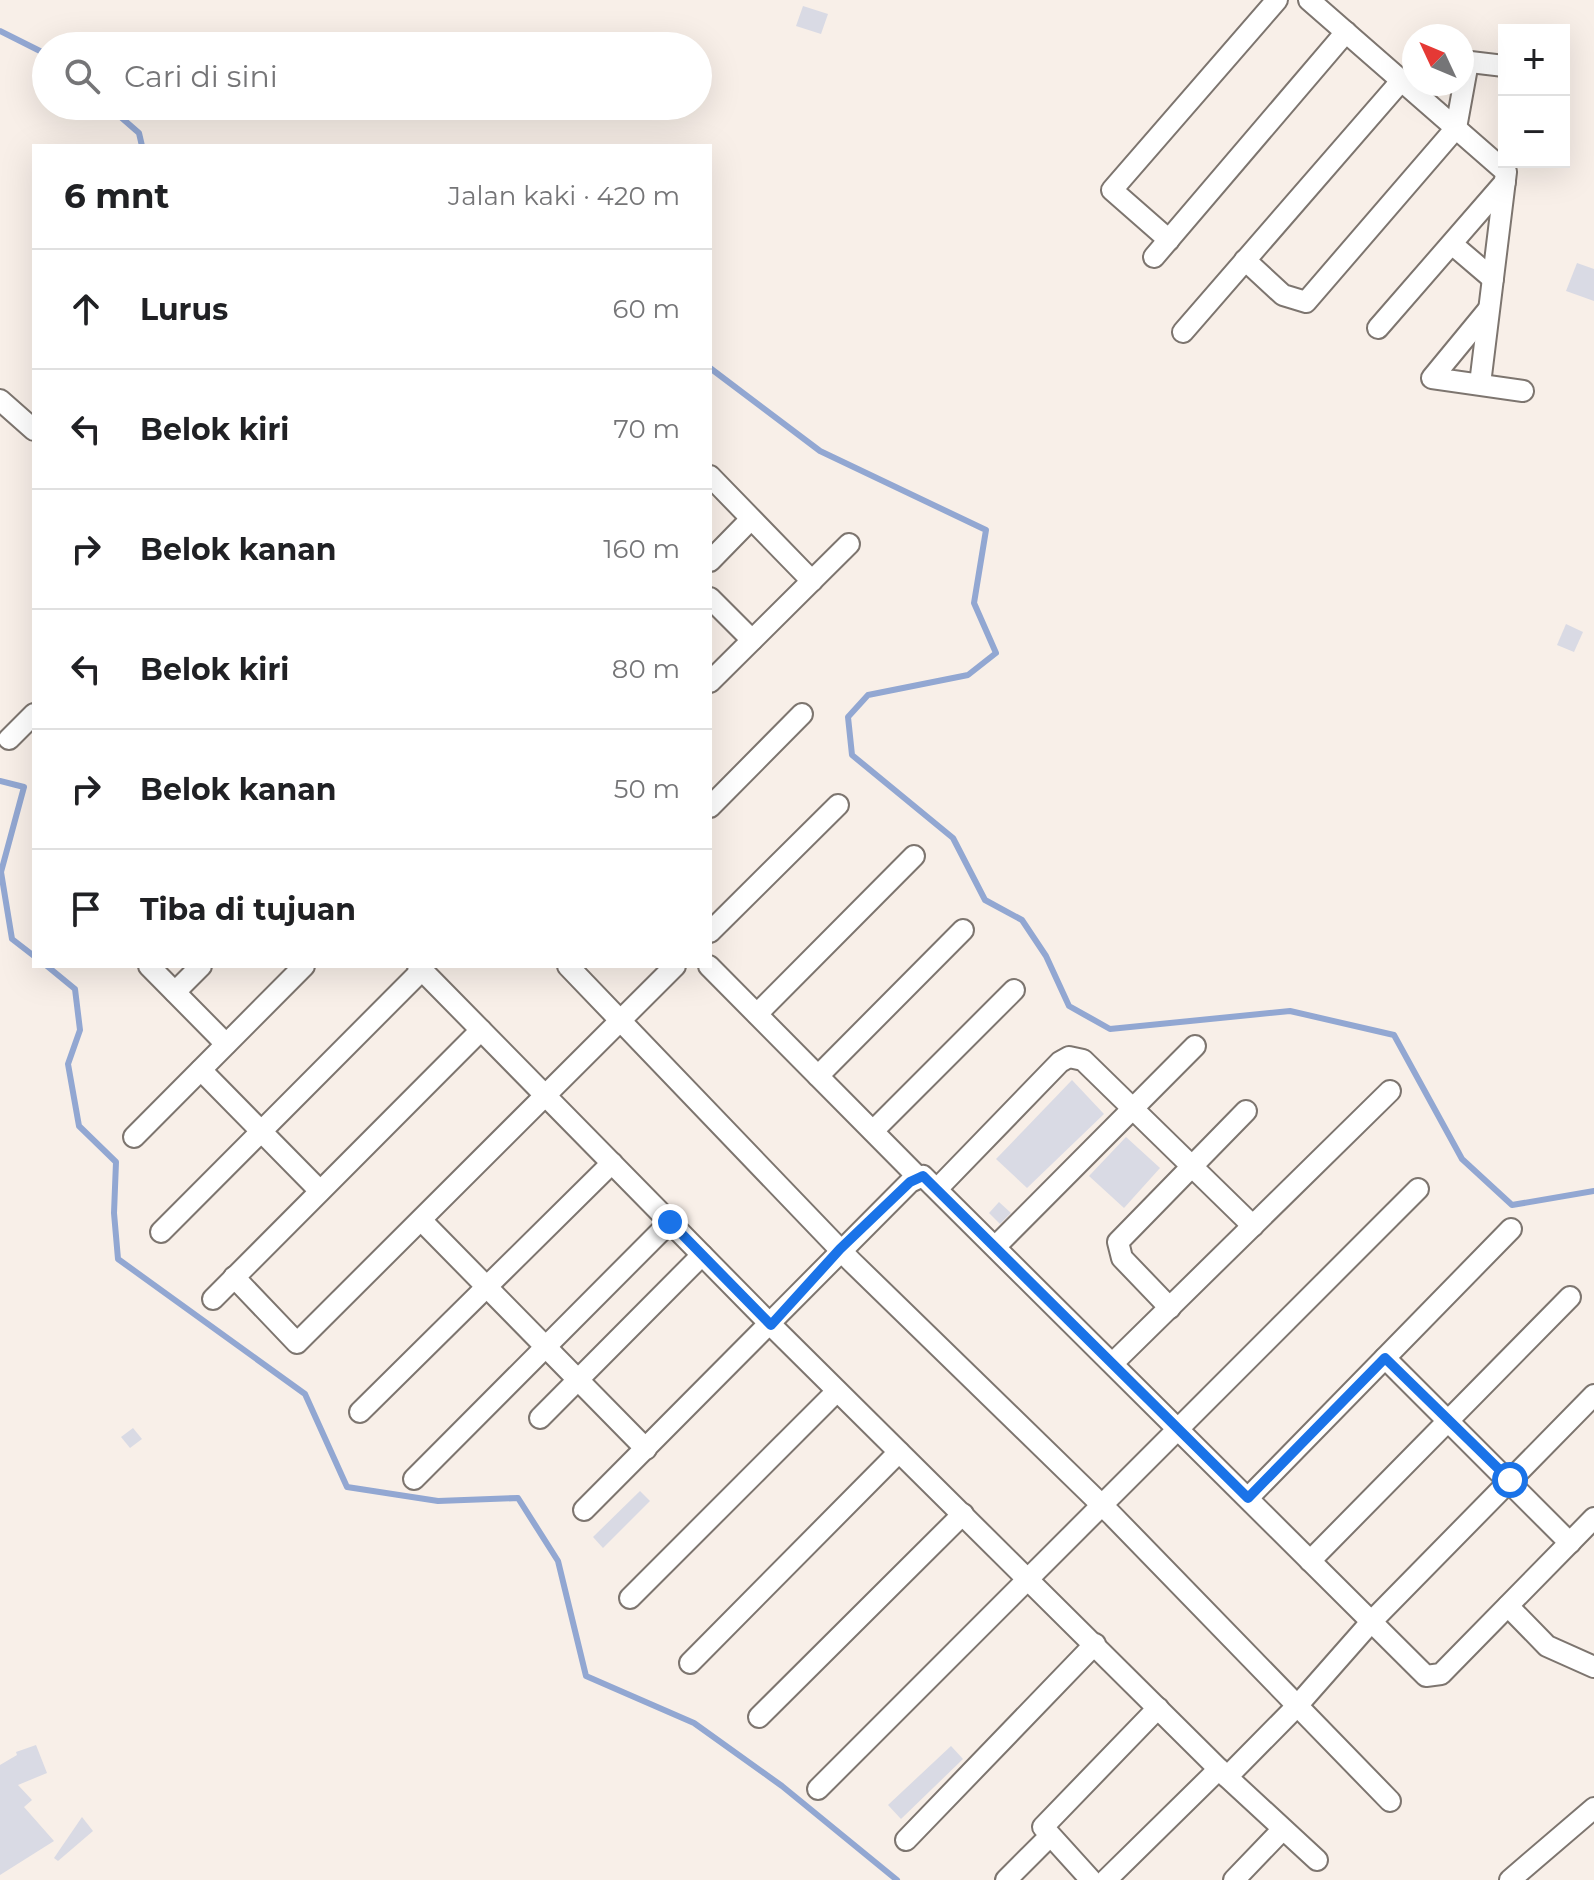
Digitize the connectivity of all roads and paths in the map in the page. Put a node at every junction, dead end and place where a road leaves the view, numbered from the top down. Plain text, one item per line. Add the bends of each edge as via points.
1 (1277, 0) edge
2 (1309, 0) edge
3 (1346, 32) junction
4 (1474, 62) edge
5 (1498, 65) edge
6 (1401, 81) junction
7 (1460, 96) edge
8 (1456, 128) junction
9 (1474, 144) junction
10 (1498, 147) edge
11 (1505, 182) junction
12 (1169, 240) junction
13 (1452, 244) junction
14 (1154, 257) dead end
15 (1245, 260) junction
16 (1493, 279) junction
17 (1488, 310) junction
18 (1378, 328) dead end
19 (1183, 332) dead end
20 (1480, 384) junction
21 (1523, 391) dead end
22 (0, 400) edge
23 (32, 428) edge
24 (712, 478) edge
25 (751, 519) junction
26 (849, 544) dead end
27 (712, 559) edge
28 (812, 581) junction
29 (712, 600) edge
30 (752, 640) junction
31 (712, 680) edge
32 (802, 714) dead end
33 (32, 716) edge
34 (9, 739) dead end
35 (712, 805) edge
36 (838, 805) dead end
37 (914, 856) dead end
38 (712, 930) edge
39 (963, 930) dead end
40 (151, 968) edge
41 (199, 968) edge
42 (302, 968) edge
43 (420, 968) edge
44 (570, 968) edge
45 (673, 968) edge
46 (711, 968) edge
47 (1014, 990) dead end
48 (175, 992) junction
49 (757, 1014) junction
50 (621, 1020) junction
51 (481, 1030) junction
52 (226, 1044) junction
53 (1195, 1046) dead end
54 (201, 1070) junction
55 (818, 1076) junction
56 (1390, 1091) dead end
57 (545, 1095) junction
58 (1132, 1109) junction
59 (1246, 1111) dead end
60 (262, 1131) junction
61 (873, 1131) junction
62 (134, 1137) dead end
63 (612, 1163) junction
64 (1191, 1165) junction
65 (917, 1176) junction
66 (938, 1188) junction
67 (1418, 1189) dead end
68 (320, 1191) junction
69 (421, 1220) junction
70 (670, 1222) junction
71 (1253, 1226) junction
72 (1511, 1229) dead end
73 (161, 1232) dead end
74 (996, 1246) junction
75 (840, 1249) junction
76 (702, 1255) junction
77 (234, 1277) junction
78 (487, 1286) junction
79 (1570, 1297) dead end
80 (213, 1299) dead end
81 (1170, 1308) junction
82 (771, 1325) junction
83 (545, 1346) junction
84 (1385, 1358) junction
85 (1113, 1363) junction
86 (579, 1380) junction
87 (837, 1391) junction
88 (1594, 1395) edge
89 (360, 1412) dead end
90 (540, 1418) dead end
91 (1448, 1419) junction
92 (1177, 1427) junction
93 (646, 1449) junction
94 (899, 1452) junction
95 (414, 1479) dead end
96 (1510, 1480) junction
97 (1248, 1498) junction
98 (1102, 1506) junction
99 (584, 1510) dead end
100 (963, 1514) junction
101 (1594, 1518) edge
102 (1570, 1543) junction
103 (1310, 1561) junction
104 (1030, 1580) junction
105 (630, 1598) dead end
106 (1508, 1606) junction
107 (1371, 1622) junction
108 (1095, 1644) junction
109 (690, 1663) dead end
110 (1594, 1667) edge
111 (1297, 1706) junction
112 (1158, 1708) junction
113 (759, 1717) dead end
114 (1223, 1773) junction
115 (818, 1789) dead end
116 (1390, 1801) dead end
117 (1594, 1808) edge
118 (1282, 1830) junction
119 (1049, 1837) junction
120 (906, 1840) dead end
121 (1317, 1860) dead end
122 (1006, 1880) edge
123 (1091, 1880) edge
124 (1106, 1880) edge
125 (1234, 1880) edge
126 (1510, 1880) edge

1 - 12 street via 1112,190
2 - 3 street
3 - 6 street
3 - 12 street
4 - 5 street
6 - 8 street
6 - 15 street
7 - 8 street
8 - 9 street
8 - 15 street via 1306,302 1283,295
9 - 10 street
9 - 11 street via 1506,172
11 - 13 street
11 - 16 street
12 - 14 street
13 - 16 street
13 - 18 street
15 - 19 street
16 - 17 street
17 - 20 street
17 - 20 street via 1432,378
20 - 21 street
22 - 23 street
24 - 25 street
25 - 27 street
25 - 28 street
26 - 28 street
28 - 30 street
29 - 30 street
30 - 31 street
32 - 35 street
33 - 34 street
36 - 38 street
37 - 49 street
39 - 55 street
40 - 48 street
41 - 48 street
42 - 52 street
43 - 51 street
43 - 60 street
44 - 50 street
45 - 50 street
46 - 49 street
47 - 61 street
48 - 52 street
49 - 55 street
50 - 57 street
50 - 75 street
51 - 57 street
51 - 68 street
52 - 54 street
53 - 58 street
54 - 60 street
54 - 62 street
55 - 61 street
56 - 71 street
57 - 63 street
57 - 69 street
58 - 64 street
58 - 66 street via 1083,1060 1069,1057
58 - 74 street
59 - 64 street
60 - 68 street
60 - 73 street
61 - 65 street
63 - 70 street
63 - 78 street
64 - 71 street
64 - 81 street via 1117,1247
65 - 66 street
65 - 75 street
66 - 74 street
67 - 92 street
68 - 77 street
69 - 77 street via 297,1343
69 - 78 street
70 - 76 street
70 - 83 street
71 - 81 street
72 - 84 street
74 - 85 street
75 - 82 street
75 - 98 street
76 - 82 street
76 - 86 street
77 - 80 street
78 - 83 street
78 - 89 street
79 - 91 street
81 - 85 street
82 - 87 street
82 - 93 street
83 - 86 street
83 - 95 street
84 - 91 street
84 - 97 street
85 - 92 street
86 - 90 street
86 - 93 street
87 - 94 street
87 - 105 street
88 - 96 street
91 - 96 street
91 - 103 street
92 - 97 street
92 - 98 street
93 - 99 street
94 - 100 street
94 - 109 street
96 - 102 street
96 - 107 street
97 - 103 street
98 - 104 street
98 - 111 street
100 - 104 street
100 - 113 street
101 - 102 street
102 - 106 street
103 - 107 street
104 - 108 street
104 - 115 street
106 - 107 street via 1433,1676 1420,1671
106 - 110 street via 1547,1646
107 - 111 street
108 - 112 street
108 - 120 street
111 - 114 street
111 - 116 street
112 - 114 street
112 - 119 street via 1046,1821 1043,1827
114 - 118 street
114 - 124 street
117 - 126 street
118 - 121 street
118 - 125 street
119 - 122 street
119 - 123 street

